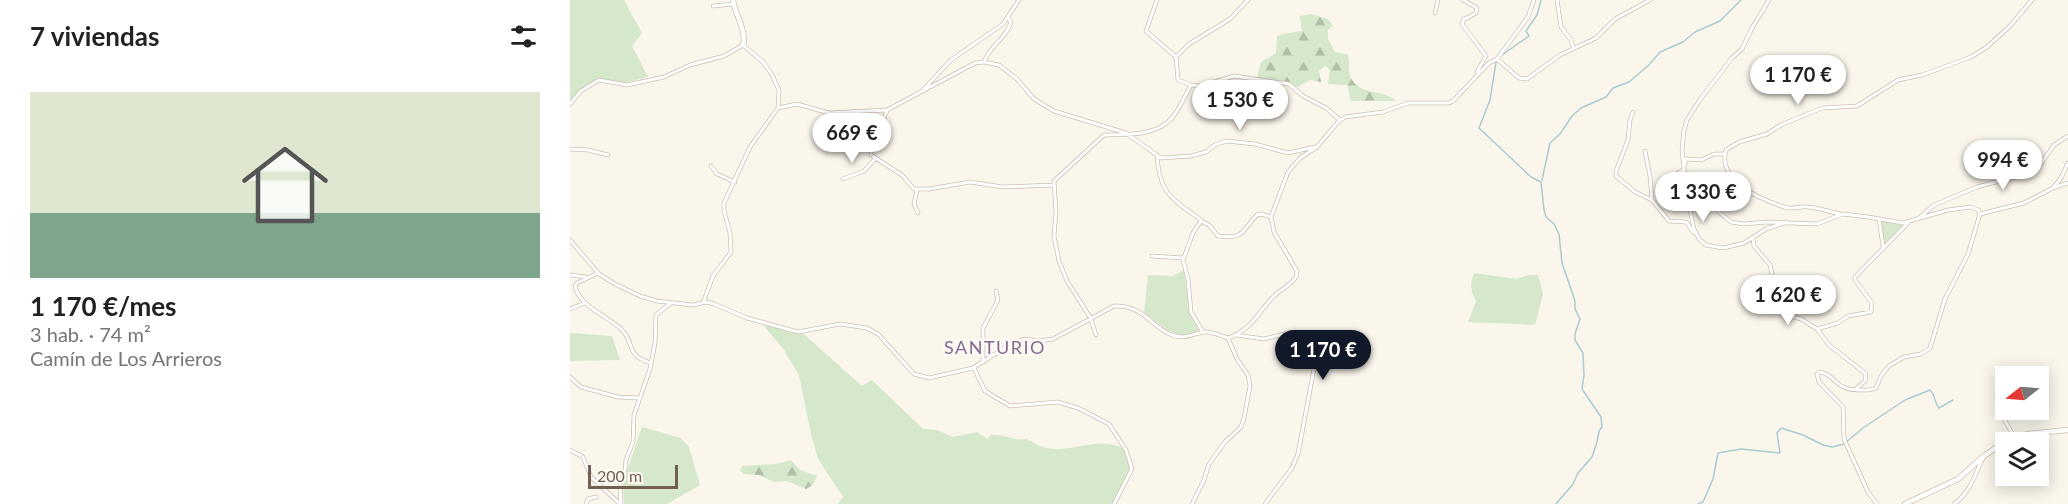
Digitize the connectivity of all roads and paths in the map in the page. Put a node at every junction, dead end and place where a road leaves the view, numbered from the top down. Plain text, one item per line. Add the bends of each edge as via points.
1 (1019, 0) edge
2 (1157, 0) edge
3 (1248, 0) edge
4 (1438, 0) edge
5 (1463, 0) edge
6 (1534, 0) edge
7 (1557, 0) edge
8 (1650, 0) edge
9 (1769, 0) edge
10 (2032, 0) edge
11 (733, 2) edge
12 (713, 6) dead end
13 (1435, 13) dead end
14 (1008, 18) junction
15 (743, 45) junction
16 (1573, 47) junction
17 (1176, 57) junction
18 (1497, 59) junction
19 (984, 62) junction
20 (1474, 76) junction
21 (1191, 85) junction
22 (922, 91) junction
23 (570, 104) edge
24 (778, 108) junction
25 (887, 110) junction
26 (833, 112) junction
27 (1633, 112) dead end
28 (1340, 120) junction
29 (1129, 134) junction
30 (2068, 136) edge
31 (874, 143) junction
32 (1317, 147) junction
33 (570, 149) edge
34 (1645, 151) dead end
35 (1724, 154) junction
36 (608, 155) dead end
37 (1157, 155) junction
38 (875, 159) junction
39 (2068, 163) edge
40 (711, 166) dead end
41 (1684, 170) junction
42 (843, 179) dead end
43 (735, 182) junction
44 (2068, 183) edge
45 (1054, 185) junction
46 (2053, 188) junction
47 (917, 190) junction
48 (1652, 200) junction
49 (918, 213) dead end
50 (1843, 214) junction
51 (1980, 214) junction
52 (1271, 217) junction
53 (1879, 219) junction
54 (1917, 219) junction
55 (1201, 221) junction
56 (1787, 222) junction
57 (1908, 223) junction
58 (1699, 239) junction
59 (1753, 239) junction
60 (570, 240) edge
61 (1744, 243) junction
62 (1754, 246) junction
63 (1883, 246) junction
64 (1152, 256) dead end
65 (1183, 258) junction
66 (598, 273) junction
67 (570, 275) edge
68 (587, 277) junction
69 (996, 291) dead end
70 (585, 302) junction
71 (671, 302) junction
72 (703, 303) junction
73 (570, 309) edge
74 (1092, 319) junction
75 (1817, 329) junction
76 (1203, 332) junction
77 (1096, 335) dead end
78 (1236, 335) junction
79 (1228, 338) junction
80 (983, 362) junction
81 (651, 363) junction
82 (974, 368) junction
83 (570, 377) edge
84 (1855, 390) junction
85 (639, 398) junction
86 (2068, 430) edge
87 (2049, 432) edge
88 (1995, 449) edge
89 (570, 450) edge
90 (1984, 456) junction
91 (596, 497) dead end
92 (1876, 503) edge
93 (1912, 503) edge
94 (586, 504) edge
95 (621, 504) edge
96 (1114, 504) edge
97 (1192, 504) edge
98 (1265, 504) edge
99 (1905, 504) edge
100 (1954, 504) edge

1 - 14 street
2 - 17 street via 1146,31
3 - 17 street via 1230,19 1189,44
4 - 13 street
5 - 20 street via 1477,8 1462,24 1486,56
6 - 18 street via 1524,22
7 - 16 street via 1561,27
8 - 16 street via 1615,20 1596,38
9 - 41 street via 1742,49 1687,120 1682,150
10 - 35 street via 2010,26 1975,55 1898,80 1857,106 1807,113 1767,134 1727,148
11 - 12 street
11 - 15 street via 744,34
14 - 19 street via 1009,29
14 - 22 street via 951,60
15 - 23 street via 724,56 664,77 627,85 599,80 581,91
15 - 24 street via 771,72 779,90
16 - 18 street via 1527,79 1519,78
17 - 21 street via 1177,78
18 - 20 street
19 - 22 street
19 - 29 street via 1007,70 1034,99 1054,111
20 - 28 street via 1449,104 1408,103
21 - 28 street via 1231,76 1289,84
21 - 29 street via 1171,120 1150,132
22 - 25 street
24 - 26 street via 797,104
24 - 43 street via 750,147
25 - 26 street
25 - 31 street
26 - 31 street via 865,124
27 - 48 street via 1628,140 1615,174
28 - 32 street
29 - 37 street
29 - 45 street via 1102,137
30 - 54 street via 2055,145 2035,172 1977,187 1934,205
31 - 38 street via 871,151
32 - 37 street via 1288,153 1226,141 1191,156
32 - 52 street via 1292,167
33 - 36 street
34 - 48 street
35 - 41 street via 1686,159
35 - 50 street via 1731,178 1749,191 1786,208 1809,207
37 - 55 street via 1163,187 1177,204
38 - 42 street via 864,171
38 - 47 street via 898,171
39 - 46 street
40 - 43 street via 717,174
41 - 56 street via 1687,180 1731,222
41 - 58 street via 1678,173 1676,181
43 - 72 street via 723,206 730,252 713,276
44 - 46 street
45 - 47 street via 1004,187 970,182
45 - 74 street via 1054,236 1060,266
46 - 51 street via 2024,203
47 - 49 street via 914,204
48 - 58 street via 1669,221 1686,222
50 - 53 street
50 - 56 street via 1817,224
51 - 54 street via 1971,207
51 - 84 street via 1968,254 1945,298 1930,348 1889,366 1873,390
52 - 55 street via 1257,214 1246,231 1228,237 1218,236
52 - 78 street via 1274,232 1297,271 1296,278
53 - 57 street
53 - 63 street
54 - 57 street
55 - 65 street
56 - 59 street via 1766,229
57 - 63 street
58 - 61 street via 1719,248
59 - 61 street
59 - 62 street
60 - 66 street
61 - 62 street
62 - 75 street via 1770,265 1773,279 1783,288 1783,306 1793,317
63 - 75 street via 1855,277 1872,303 1871,312 1848,316
64 - 65 street
65 - 76 street via 1191,312
66 - 68 street
66 - 71 street via 640,296
67 - 68 street
68 - 70 street via 576,286
69 - 80 street via 998,300 983,328
70 - 73 street
70 - 81 street via 624,332 634,355
71 - 72 street
71 - 81 street via 656,315
72 - 82 street via 798,332 844,324 870,329 911,371 923,378
74 - 76 street via 1111,307 1121,306 1143,314 1171,335 1185,337
74 - 77 street
74 - 80 street via 1053,339 1017,341
75 - 84 street via 1828,345 1866,374 1865,381
76 - 79 street
78 - 79 street
78 - 98 street via 1264,339 1292,333 1319,342 1298,454
79 - 97 street via 1248,375 1250,386 1244,418 1241,427 1209,464
80 - 82 street
81 - 85 street
82 - 96 street via 985,391 1010,406 1058,402 1111,426 1132,469
83 - 85 street via 581,387
84 - 92 street via 1844,389 1823,372 1817,374 1819,382 1843,407 1844,439
85 - 95 street via 633,442 620,484
86 - 87 street
88 - 90 street
89 - 95 street via 583,456 591,477
90 - 93 street via 1958,479
90 - 100 street via 1968,489
91 - 94 street
93 - 99 street

